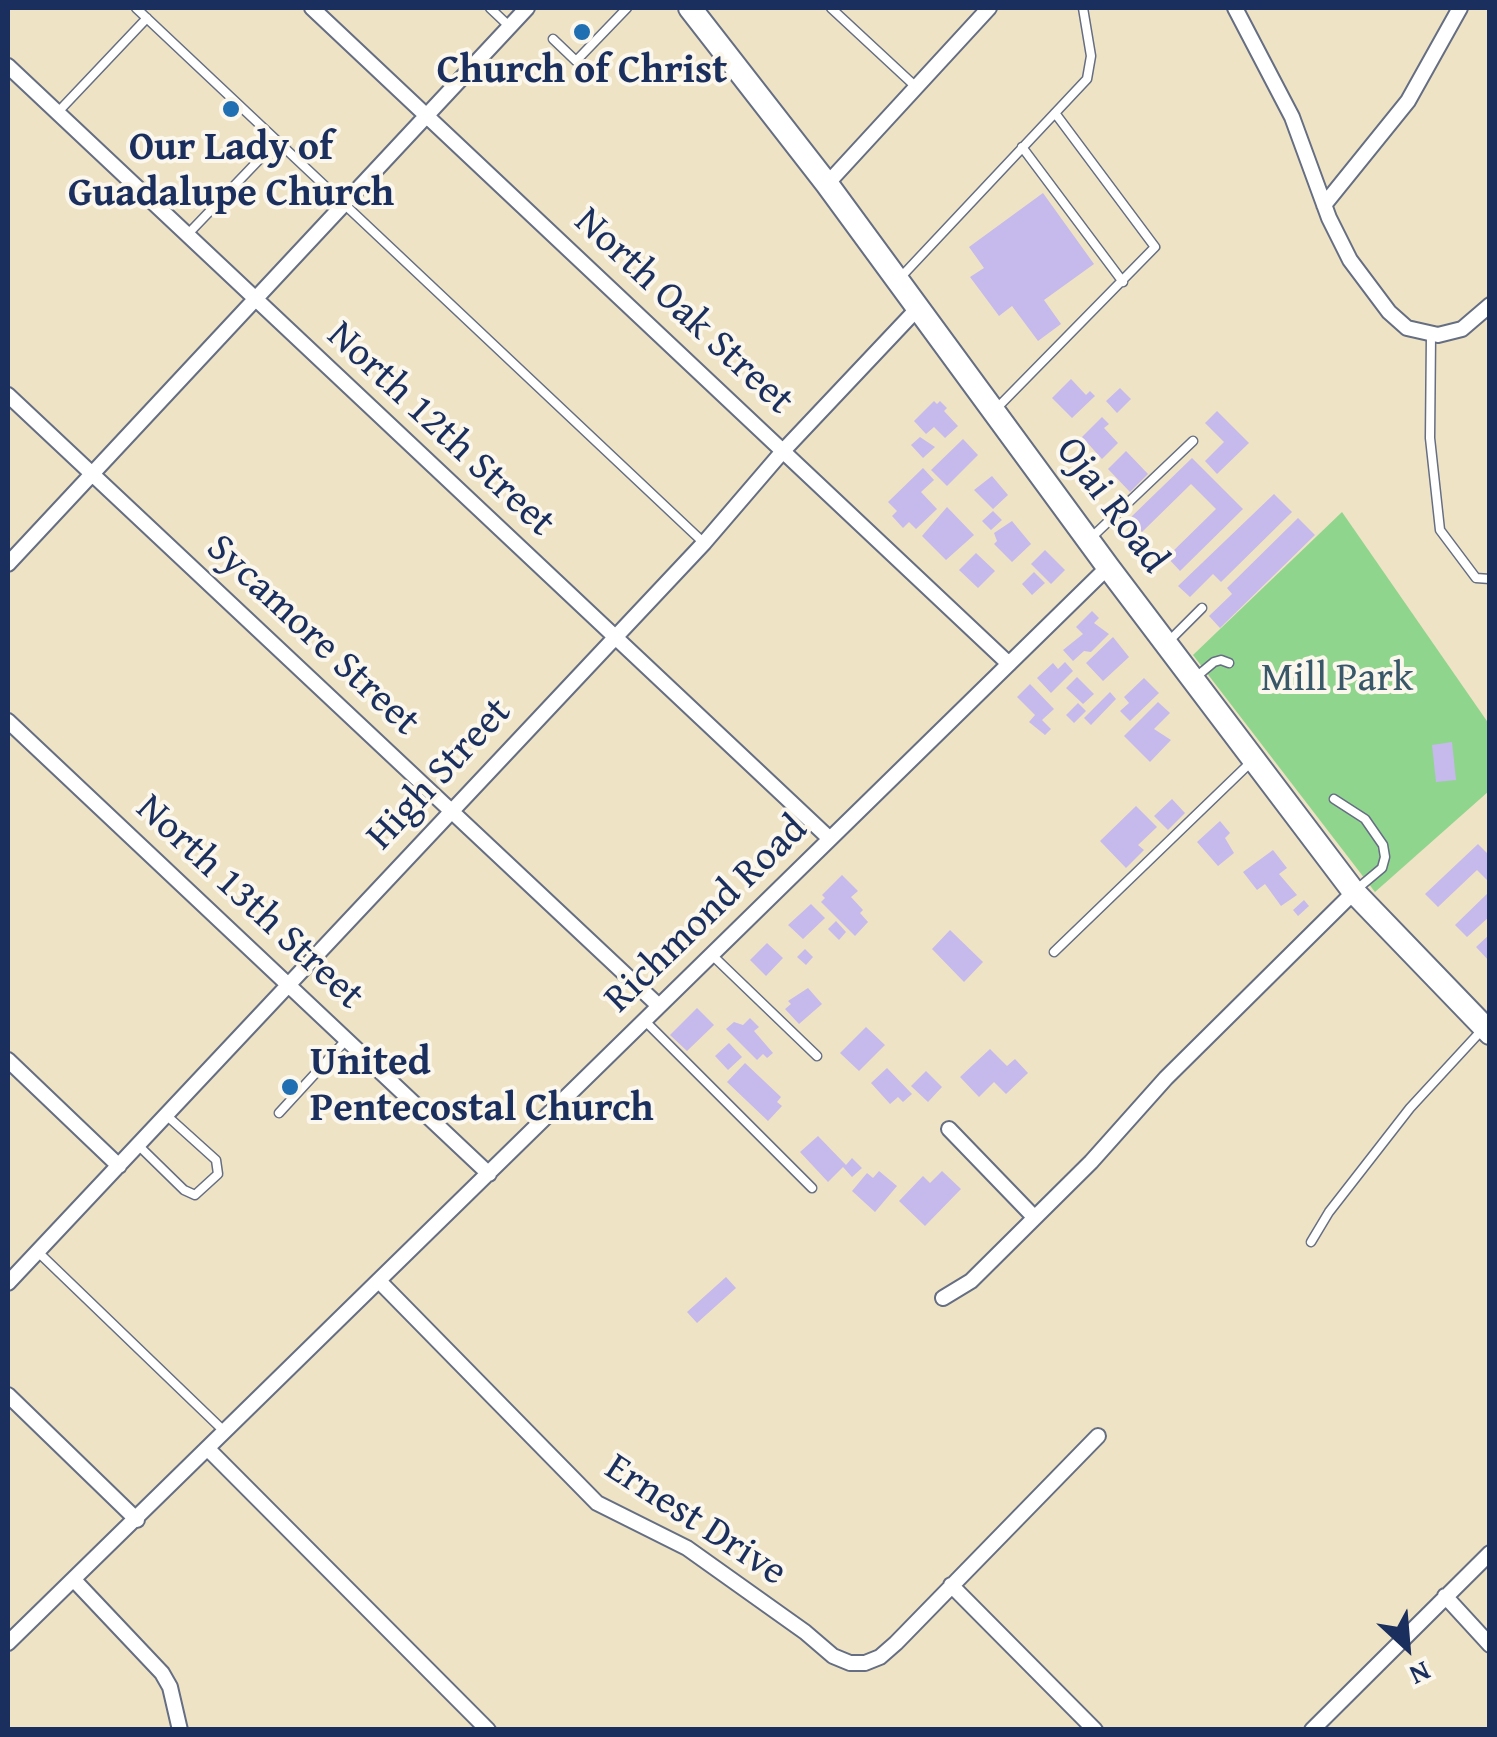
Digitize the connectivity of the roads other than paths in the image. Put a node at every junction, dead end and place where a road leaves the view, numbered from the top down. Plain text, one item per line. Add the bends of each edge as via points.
1 (136, 8) edge
2 (312, 8) edge
3 (490, 8) edge
4 (527, 8) edge
5 (627, 8) edge
6 (690, 8) edge
7 (832, 8) edge
8 (989, 8) edge
9 (1083, 8) edge
10 (1236, 8) edge
11 (1460, 8) edge
12 (148, 18) junction
13 (510, 26) junction
14 (553, 39) dead end
15 (8, 66) edge
16 (915, 86) junction
17 (58, 112) junction
18 (1055, 113) junction
19 (426, 116) junction
20 (277, 141) junction
21 (1022, 148) junction
22 (827, 184) junction
23 (344, 205) junction
24 (1324, 205) junction
25 (187, 235) junction
26 (898, 280) junction
27 (1123, 282) junction
28 (256, 300) junction
29 (1490, 305) edge
30 (918, 308) junction
31 (1431, 335) junction
32 (8, 396) edge
33 (994, 411) junction
34 (1194, 441) dead end
35 (783, 451) junction
36 (92, 475) junction
37 (1089, 540) junction
38 (704, 543) junction
39 (8, 564) edge
40 (1108, 567) junction
41 (1490, 579) edge
42 (1202, 608) dead end
43 (614, 637) junction
44 (1167, 643) junction
45 (1009, 664) junction
46 (1229, 664) dead end
47 (1194, 679) junction
48 (8, 721) edge
49 (1253, 760) junction
50 (1334, 800) dead end
51 (450, 811) junction
52 (830, 839) junction
53 (1354, 892) junction
54 (1054, 952) dead end
55 (712, 954) junction
56 (288, 984) junction
57 (659, 1006) junction
58 (645, 1021) junction
59 (1487, 1031) edge
60 (347, 1039) junction
61 (817, 1056) dead end
62 (8, 1060) edge
63 (279, 1112) dead end
64 (165, 1114) junction
65 (949, 1129) dead end
66 (138, 1145) junction
67 (119, 1166) junction
68 (489, 1174) junction
69 (812, 1188) dead end
70 (1034, 1217) junction
71 (1311, 1242) dead end
72 (38, 1252) junction
73 (380, 1282) junction
74 (8, 1283) edge
75 (943, 1298) dead end
76 (8, 1395) edge
77 (226, 1432) junction
78 (1098, 1436) dead end
79 (208, 1450) junction
80 (137, 1520) junction
81 (1490, 1552) edge
82 (75, 1581) junction
83 (950, 1585) junction
84 (1444, 1596) junction
85 (8, 1643) edge
86 (1490, 1645) edge
87 (180, 1730) edge
88 (488, 1730) edge
89 (1095, 1730) edge
90 (1312, 1730) edge

1 - 12 lane
2 - 19 street, North Oak Street
3 - 13 lane
4 - 13 street
5 - 14 lane via 576,61
6 - 22 main road, Ojai Road
7 - 16 lane
8 - 16 street
9 - 18 lane via 1090,67
10 - 24 street via 1285,103
11 - 24 street via 1408,101
12 - 17 lane
12 - 20 lane
13 - 19 street
15 - 17 street, North 12th Street
16 - 22 street
17 - 25 street, North 12th Street
18 - 21 lane
18 - 27 lane via 1155,248
19 - 23 street
19 - 35 street, North Oak Street
20 - 23 lane
20 - 25 lane
21 - 26 lane
21 - 27 lane
22 - 26 main road, Ojai Road
23 - 28 street
23 - 38 lane
24 - 31 street via 1350,260 1401,325
25 - 28 street, North 12th Street
26 - 30 main road, Ojai Road
27 - 33 lane
28 - 36 street
28 - 43 street, North 12th Street
29 - 31 street via 1462,329
30 - 33 main road, Ojai Road
30 - 35 street, High Street
31 - 41 lane via 1430,438 1440,530 1476,578
32 - 36 street, Sycamore Street
33 - 37 main road, Ojai Road
34 - 37 lane
35 - 38 street, High Street
35 - 45 street, North Oak Street
36 - 39 street
36 - 51 street, Sycamore Street
37 - 40 main road, Ojai Road
38 - 43 street, High Street
40 - 44 main road, Ojai Road
40 - 45 street, Richmond Road
42 - 44 lane
43 - 51 street, High Street
43 - 52 street, North 12th Street
44 - 47 main road, Ojai Road
45 - 52 street, Richmond Road
46 - 47 lane via 1214,662
47 - 49 main road, Ojai Road
48 - 56 street, North 13th Street
49 - 53 main road, Ojai Road
49 - 54 lane
50 - 53 lane via 1365,819 1383,846 1382,868
51 - 56 street, High Street
51 - 57 street, Sycamore Street
52 - 55 street, Richmond Road
53 - 59 main road, Ojai Road
53 - 70 street
55 - 57 street, Richmond Road
55 - 61 lane
56 - 60 street, North 13th Street
56 - 64 street, High Street
57 - 58 street, Richmond Road
58 - 68 street, Richmond Road
58 - 69 lane
59 - 71 lane via 1410,1108
60 - 63 lane
60 - 68 street, North 13th Street
62 - 67 street
64 - 66 street, High Street
64 - 66 lane via 219,1166 218,1174 195,1195
65 - 70 street
66 - 67 street, High Street
67 - 72 street, High Street
68 - 73 street, Richmond Road
70 - 75 street via 971,1281
72 - 74 street, High Street
72 - 77 lane
73 - 77 street, Richmond Road
73 - 83 street, Ernest Drive via 597,1503 688,1548 834,1656 865,1663 880,1657
76 - 80 street
77 - 79 street, Richmond Road
78 - 83 street
79 - 80 street, Richmond Road
79 - 88 street
80 - 82 street, Richmond Road
81 - 84 street
82 - 85 street, Richmond Road
82 - 87 street via 162,1673
83 - 89 street
84 - 86 street
84 - 90 street

